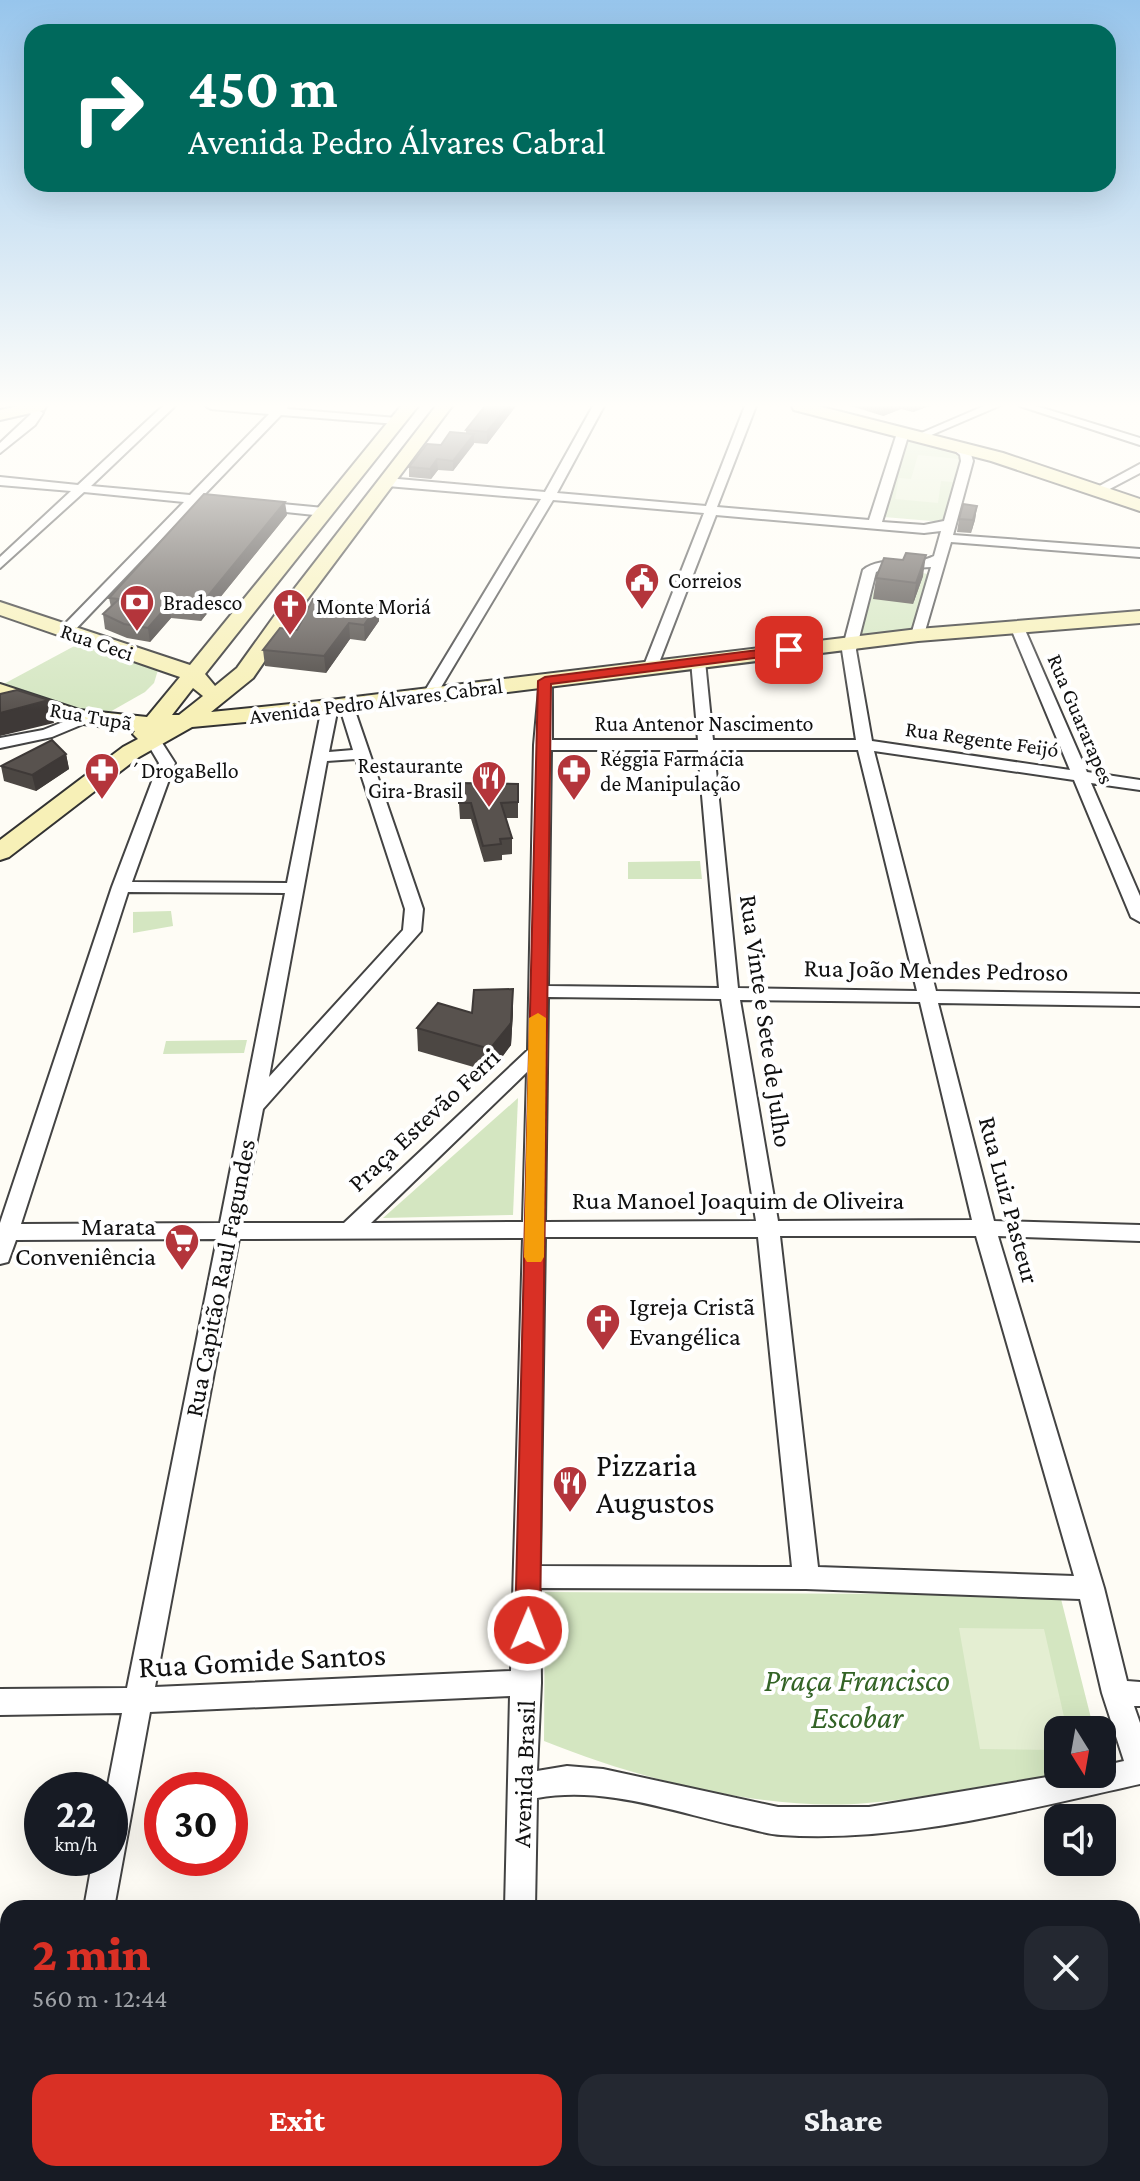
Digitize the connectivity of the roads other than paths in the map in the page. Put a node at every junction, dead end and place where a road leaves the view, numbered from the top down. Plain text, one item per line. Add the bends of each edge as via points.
1 (60, 508) edge
2 (186, 508) edge
3 (283, 508) edge
4 (327, 508) edge
5 (367, 508) edge
6 (542, 508) edge
7 (711, 508) joint
8 (881, 508) edge
9 (954, 508) edge
10 (324, 512) junction
11 (875, 523) junction
12 (950, 523) junction
13 (947, 538) junction
14 (1140, 553) edge
15 (940, 558) junction
16 (0, 564) edge
17 (910, 568) junction
18 (273, 575) junction
19 (934, 581) junction
20 (295, 601) junction
21 (0, 608) edge
22 (1140, 617) edge
23 (1017, 626) junction
24 (66, 631) junction
25 (918, 635) junction
26 (223, 640) junction
27 (849, 643) junction
28 (698, 661) junction
29 (164, 664) junction
30 (650, 668) junction
31 (193, 675) junction
32 (545, 681) junction
33 (0, 691) edge
34 (430, 694) junction
35 (207, 704) junction
36 (338, 706) junction
37 (83, 719) junction
38 (185, 722) junction
39 (154, 733) junction
40 (0, 743) edge
41 (542, 745) junction
42 (704, 745) junction
43 (865, 745) junction
44 (360, 754) junction
45 (320, 757) junction
46 (1140, 774) edge
47 (1082, 775) junction
48 (1119, 781) junction
49 (1140, 785) edge
50 (0, 852) edge
51 (121, 887) junction
52 (293, 888) junction
53 (1140, 917) edge
54 (538, 991) junction
55 (729, 993) junction
56 (927, 995) junction
57 (1140, 1000) edge
58 (537, 1052) junction
59 (252, 1108) junction
60 (534, 1228) junction
61 (985, 1228) junction
62 (768, 1229) junction
63 (230, 1230) junction
64 (350, 1230) junction
65 (4, 1232) edge
66 (1140, 1233) edge
67 (0, 1256) edge
68 (528, 1577) junction
69 (806, 1578) junction
70 (1091, 1588) junction
71 (527, 1683) junction
72 (1128, 1694) edge
73 (137, 1700) junction
74 (0, 1702) edge
75 (1140, 1768) edge
76 (124, 1772) edge
77 (524, 1787) junction
78 (105, 1876) edge
79 (100, 1900) edge
80 (520, 1900) edge

1 - 16 street
2 - 24 street
3 - 10 street
4 - 10 main road
5 - 20 main road
6 - 34 street
7 - 11 street
7 - 30 street
8 - 11 street
9 - 12 street
10 - 18 main road
11 - 12 street via 924,529
12 - 13 street
13 - 14 street
13 - 15 street
15 - 17 street via 927,567
15 - 19 street
17 - 19 street
17 - 27 street via 870,570
18 - 20 main road via 261,598 264,602
18 - 26 main road
19 - 25 street
20 - 35 main road via 245,673
21 - 24 main road, Rua Ceci
22 - 23 main road, Avenida Pedro Álvares Cabral
23 - 25 main road, Avenida Pedro Álvares Cabral
23 - 47 street, Rua Guararapes
24 - 29 main road, Rua Ceci
25 - 27 main road, Avenida Pedro Álvares Cabral
26 - 29 main road
26 - 31 main road
27 - 28 main road, Avenida Pedro Álvares Cabral
27 - 43 street, Rua Luiz Pasteur
28 - 30 main road, Avenida Pedro Álvares Cabral
28 - 42 street, Rua Vinte e Sete de Julho
29 - 31 main road, Rua Ceci
30 - 32 main road, Avenida Pedro Álvares Cabral
31 - 35 main road via 207,690
31 - 39 main road
32 - 34 main road, Avenida Pedro Álvares Cabral
32 - 41 street, Avenida Brasil
33 - 37 main road, Rua Tupã
34 - 36 main road, Avenida Pedro Álvares Cabral
35 - 38 main road
36 - 38 main road, Avenida Pedro Álvares Cabral
36 - 44 street
36 - 45 street, Rua Capitão Raul Fagundes
37 - 39 main road, Rua Tupã
37 - 40 street via 47,734
38 - 39 main road
39 - 50 main road
39 - 51 street via 167,763
41 - 42 street, Rua Antenor Nascimento
41 - 54 street, Avenida Brasil
42 - 43 street, Rua Antenor Nascimento
42 - 55 street, Rua Vinte e Sete de Julho
43 - 47 street, Rua Regente Feijó
43 - 56 street, Rua Luiz Pasteur
44 - 45 street
44 - 59 street via 414,909 412,931
45 - 52 street, Rua Capitão Raul Fagundes
46 - 48 street
47 - 48 street, Rua Regente Feijó
47 - 53 street, Rua Guararapes
48 - 49 street, Rua Regente Feijó
51 - 52 street
51 - 65 street
52 - 59 street, Rua Capitão Raul Fagundes
54 - 55 street, Rua João Mendes Pedroso
54 - 58 street, Avenida Brasil
55 - 56 street, Rua João Mendes Pedroso
55 - 62 street, Rua Vinte e Sete de Julho
56 - 57 street, Rua João Mendes Pedroso
56 - 61 street, Rua Luiz Pasteur
58 - 60 street, Avenida Brasil
58 - 64 street, Praça Estevão Ferri
59 - 63 street, Rua Capitão Raul Fagundes
60 - 62 street, Rua Manoel Joaquim de Oliveira
60 - 64 street, Rua Manoel Joaquim de Oliveira
60 - 68 street, Avenida Brasil
61 - 62 street, Rua Manoel Joaquim de Oliveira
61 - 66 street, Rua Manoel Joaquim de Oliveira
61 - 70 street, Rua Luiz Pasteur
62 - 69 street, Rua Vinte e Sete de Julho
63 - 64 street, Rua Manoel Joaquim de Oliveira
63 - 65 street, Rua Manoel Joaquim de Oliveira
63 - 73 street, Rua Capitão Raul Fagundes
65 - 67 street
68 - 69 street
68 - 71 street, Avenida Brasil
69 - 70 street
70 - 72 street, Rua Luiz Pasteur
71 - 73 street, Rua Gomide Santos
71 - 77 street, Avenida Brasil
72 - 75 street, Rua Luiz Pasteur
73 - 74 street, Rua Gomide Santos
73 - 76 street, Rua Capitão Raul Fagundes
75 - 77 street via 1027,1796 869,1821 778,1821 603,1782 567,1779
77 - 80 street, Avenida Brasil
78 - 79 street

